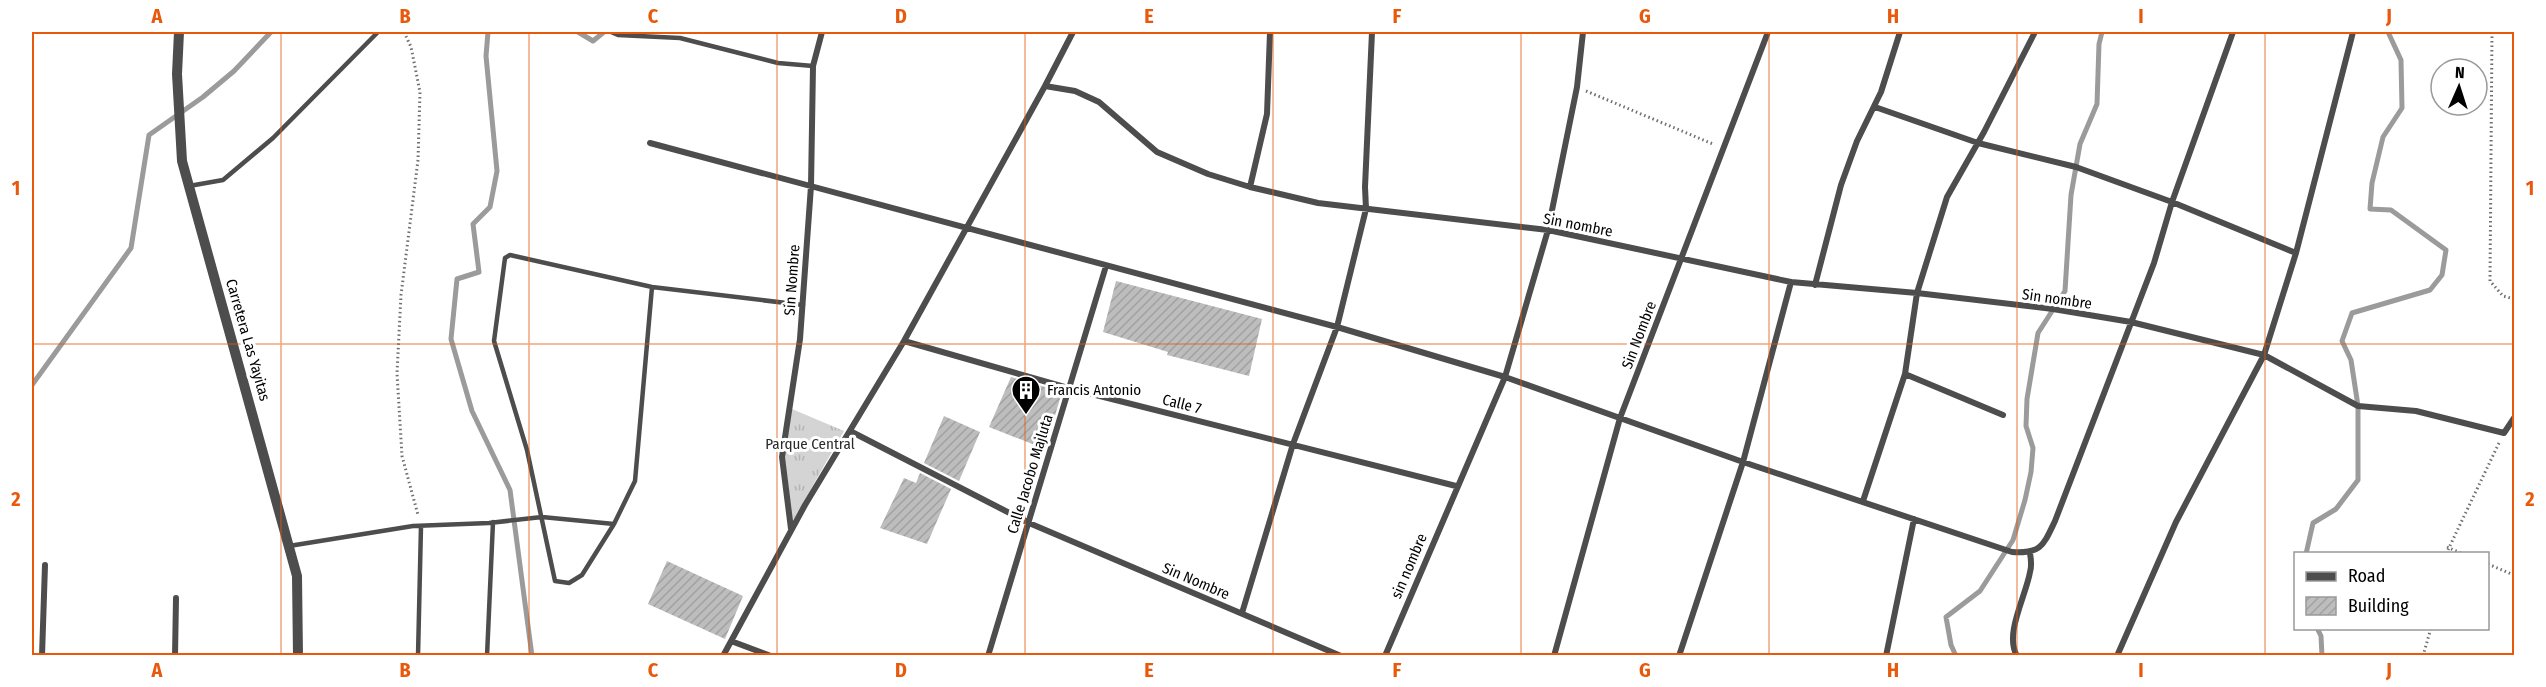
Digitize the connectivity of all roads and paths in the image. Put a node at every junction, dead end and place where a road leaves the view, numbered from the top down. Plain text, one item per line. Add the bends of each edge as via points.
1 (179, 32) edge
2 (378, 32) edge
3 (404, 32) edge
4 (611, 32) edge
5 (822, 32) edge
6 (1073, 32) edge
7 (1270, 32) edge
8 (1372, 32) edge
9 (1583, 32) edge
10 (1768, 32) edge
11 (1900, 32) edge
12 (2035, 32) edge
13 (2233, 32) edge
14 (2353, 32) edge
15 (2492, 32) edge
16 (813, 66) junction
17 (1045, 87) junction
18 (1576, 87) junction
19 (1875, 107) junction
20 (650, 143) dead end
21 (1978, 143) junction
22 (1723, 148) junction
23 (189, 186) junction
24 (811, 186) junction
25 (1250, 187) junction
26 (2172, 202) junction
27 (1366, 209) junction
28 (966, 227) junction
29 (1548, 230) junction
30 (2296, 254) junction
31 (1681, 258) junction
32 (1106, 266) junction
33 (1791, 282) junction
34 (1815, 285) junction
35 (652, 287) junction
36 (1917, 293) junction
37 (2514, 299) edge
38 (803, 305) junction
39 (2131, 322) junction
40 (1337, 327) junction
41 (904, 341) junction
42 (2264, 355) junction
43 (1905, 374) junction
44 (1505, 377) junction
45 (1068, 388) junction
46 (2003, 415) dead end
47 (1620, 418) junction
48 (2514, 418) edge
49 (850, 431) junction
50 (2504, 433) junction
51 (1293, 444) junction
52 (1743, 462) junction
53 (1456, 486) junction
54 (1863, 501) junction
55 (542, 517) junction
56 (1914, 519) junction
57 (493, 522) junction
58 (1029, 523) junction
59 (614, 524) junction
60 (421, 526) junction
61 (791, 530) junction
62 (289, 546) junction
63 (2447, 547) junction
64 (2446, 552) edge
65 (2458, 552) edge
66 (2031, 553) junction
67 (45, 565) dead end
68 (2489, 565) edge
69 (2514, 575) edge
70 (176, 598) dead end
71 (1242, 613) junction
72 (2430, 630) edge
73 (731, 641) junction
74 (42, 656) edge
75 (175, 656) edge
76 (298, 656) edge
77 (418, 656) edge
78 (487, 656) edge
79 (723, 656) edge
80 (771, 656) edge
81 (988, 656) edge
82 (1341, 656) edge
83 (1385, 656) edge
84 (1554, 656) edge
85 (1679, 656) edge
86 (1886, 656) edge
87 (2017, 656) edge
88 (2117, 656) edge
89 (2423, 656) edge

1 - 23 street, Carretera Las Yayitas via 182,161
2 - 23 lane via 273,138 223,180
3 - 60 path via 420,92 418,160 401,295 397,373 402,456
4 - 16 lane via 680,38 778,63
5 - 16 street, Sin Nombre
6 - 17 street
7 - 25 street via 1267,114
8 - 27 street, Sin Nombre
9 - 18 street, sin nombre
10 - 22 street, Sin Nombre
11 - 19 street
12 - 21 street
13 - 26 street
14 - 30 street
15 - 37 path via 2490,281 2503,296
16 - 24 street, Sin Nombre
17 - 25 street, Sin nombre via 1075,91 1099,102 1157,152
17 - 28 street
18 - 22 path
18 - 29 street, sin nombre
19 - 21 street
19 - 34 street via 1841,185
20 - 24 street
21 - 26 street via 2076,167
21 - 36 street via 1947,197
22 - 31 street, Sin Nombre
23 - 62 street, Carretera Las Yayitas
24 - 28 street
24 - 38 street, Sin Nombre
25 - 27 street, Sin nombre via 1318,203
26 - 30 street
26 - 39 street
27 - 29 street, Sin nombre
27 - 40 street, Sin Nombre
28 - 32 street
28 - 41 street
29 - 31 street, Sin nombre
29 - 44 street, sin nombre
30 - 42 street
31 - 33 street, Sin nombre
31 - 47 street, Sin Nombre
32 - 40 street
32 - 45 street, Calle Jacobo Majluta
33 - 34 street, Sin nombre
33 - 52 street
34 - 36 street, Sin nombre
35 - 38 lane
35 - 55 lane via 510,255 505,258 494,341 527,450
35 - 59 lane via 635,481
36 - 39 street, Sin nombre
36 - 43 street
38 - 61 street, Sin Nombre via 782,457
39 - 42 street, Sin nombre
39 - 66 street via 2055,522 2044,544
40 - 44 street
40 - 51 street, Sin Nombre
41 - 45 street, Calle 7
41 - 49 street
42 - 50 street, Sin nombre via 2358,406 2416,411
42 - 88 street via 2176,522
43 - 46 street
43 - 54 street
44 - 47 street
44 - 53 street, sin nombre
45 - 51 street, Calle 7
45 - 58 street, Calle Jacobo Majluta
47 - 52 street
47 - 84 street, Sin Nombre
48 - 50 street
49 - 58 street, Sin Nombre
49 - 61 street
50 - 63 path
51 - 53 street, Calle 7
51 - 71 street, Sin Nombre
52 - 54 street
52 - 85 street
53 - 83 street, sin nombre
54 - 56 street
55 - 57 lane
55 - 59 lane
55 - 59 lane via 555,581 569,584 582,575
56 - 66 street via 2012,552
56 - 86 street
57 - 60 lane
57 - 78 lane
58 - 71 street, Sin Nombre
58 - 81 street, Calle Jacobo Majluta
60 - 62 lane
60 - 77 lane
61 - 73 street
62 - 76 street, Carretera Las Yayitas via 297,576
63 - 64 path
63 - 65 path
66 - 87 street via 2031,571 2015,622 2013,649
67 - 74 street
68 - 69 path
70 - 75 street
71 - 82 street, Sin Nombre
72 - 89 path
73 - 79 street
73 - 80 street

